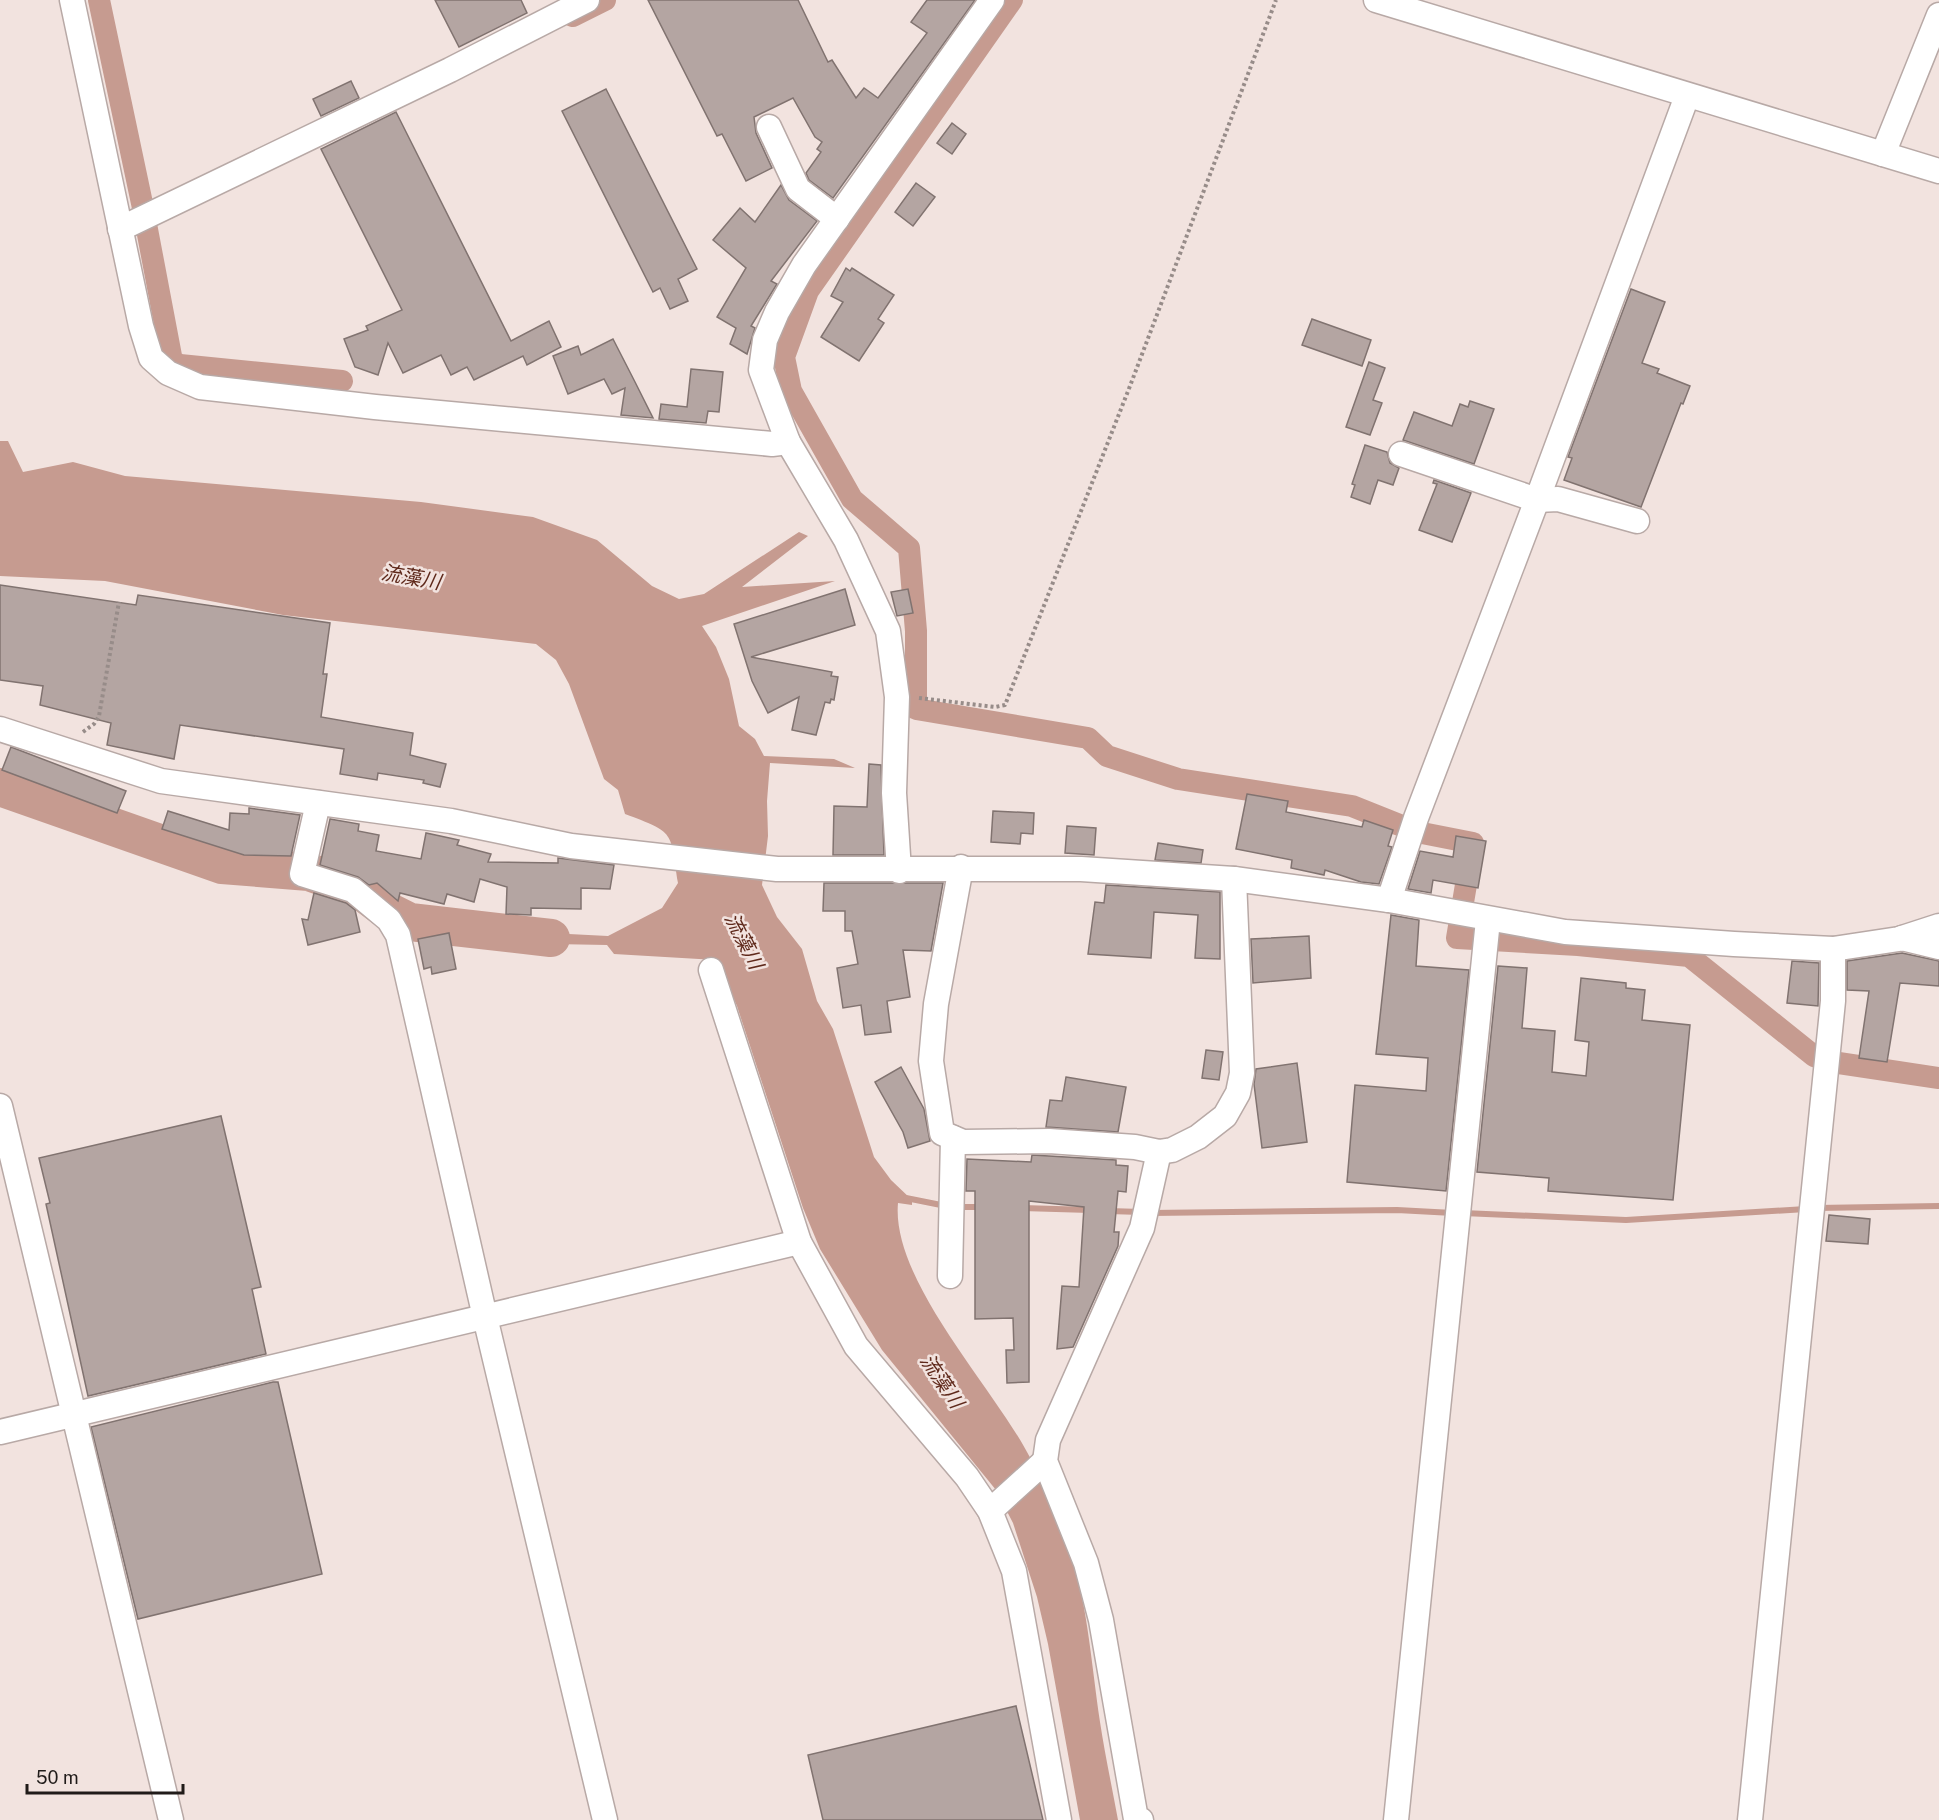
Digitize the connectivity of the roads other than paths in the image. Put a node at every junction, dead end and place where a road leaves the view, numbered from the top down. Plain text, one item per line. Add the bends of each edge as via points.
1 (72, 0) edge
2 (587, 0) edge
3 (992, 0) edge
4 (1389, 2) edge
5 (1939, 15) edge
6 (1687, 96) junction
7 (769, 127) dead end
8 (1883, 154) junction
9 (1939, 171) edge
10 (837, 219) junction
11 (120, 228) junction
12 (788, 442) junction
13 (1401, 454) dead end
14 (1537, 500) junction
15 (1637, 521) dead end
16 (0, 729) edge
17 (318, 803) junction
18 (962, 867) junction
19 (899, 871) junction
20 (1234, 879) junction
21 (1389, 900) junction
22 (1485, 919) junction
23 (1939, 926) edge
24 (1902, 938) junction
25 (1939, 947) edge
26 (1833, 949) junction
27 (711, 970) dead end
28 (0, 1106) edge
29 (953, 1138) junction
30 (1159, 1152) junction
31 (799, 1242) junction
32 (950, 1276) dead end
33 (485, 1317) junction
34 (73, 1415) junction
35 (0, 1432) edge
36 (1042, 1463) junction
37 (994, 1508) junction
38 (171, 1820) edge
39 (605, 1820) edge
40 (1059, 1820) edge
41 (1136, 1820) edge
42 (1142, 1820) edge
43 (1396, 1820) edge
44 (1750, 1820) edge

1 - 11 street
2 - 11 street
3 - 10 street
4 - 6 street
5 - 8 street
6 - 8 street
6 - 14 street
7 - 10 street via 798,189
8 - 9 street
10 - 12 street via 804,265 765,340 761,370
11 - 12 street via 151,358 168,373 200,387 375,407 772,444
12 - 19 street via 846,540 888,631 897,697 894,793
13 - 14 street
14 - 15 street via 1558,499
14 - 21 street via 1412,828
16 - 17 street via 161,781
17 - 19 street via 451,821 572,846 777,869
17 - 33 street via 304,866 353,890 389,920 398,935
18 - 19 street
18 - 20 street via 1081,869
18 - 29 street via 936,1004 931,1061 942,1133
20 - 21 street
20 - 30 street via 1242,1073 1238,1093 1225,1116 1198,1137
21 - 22 street
22 - 26 street via 1565,932
22 - 43 street via 1459,1217
23 - 24 street
24 - 25 street
24 - 26 street
26 - 44 street via 1833,1001
27 - 31 street
28 - 34 street
29 - 30 street via 963,1143 1049,1141
29 - 32 street
30 - 36 street via 1142,1228 1048,1440
31 - 33 street
31 - 37 street via 856,1346
33 - 34 street
33 - 39 street
34 - 35 street
34 - 38 street
36 - 37 street
36 - 41 street via 1086,1563 1101,1620
37 - 40 street via 1014,1571
41 - 42 street

